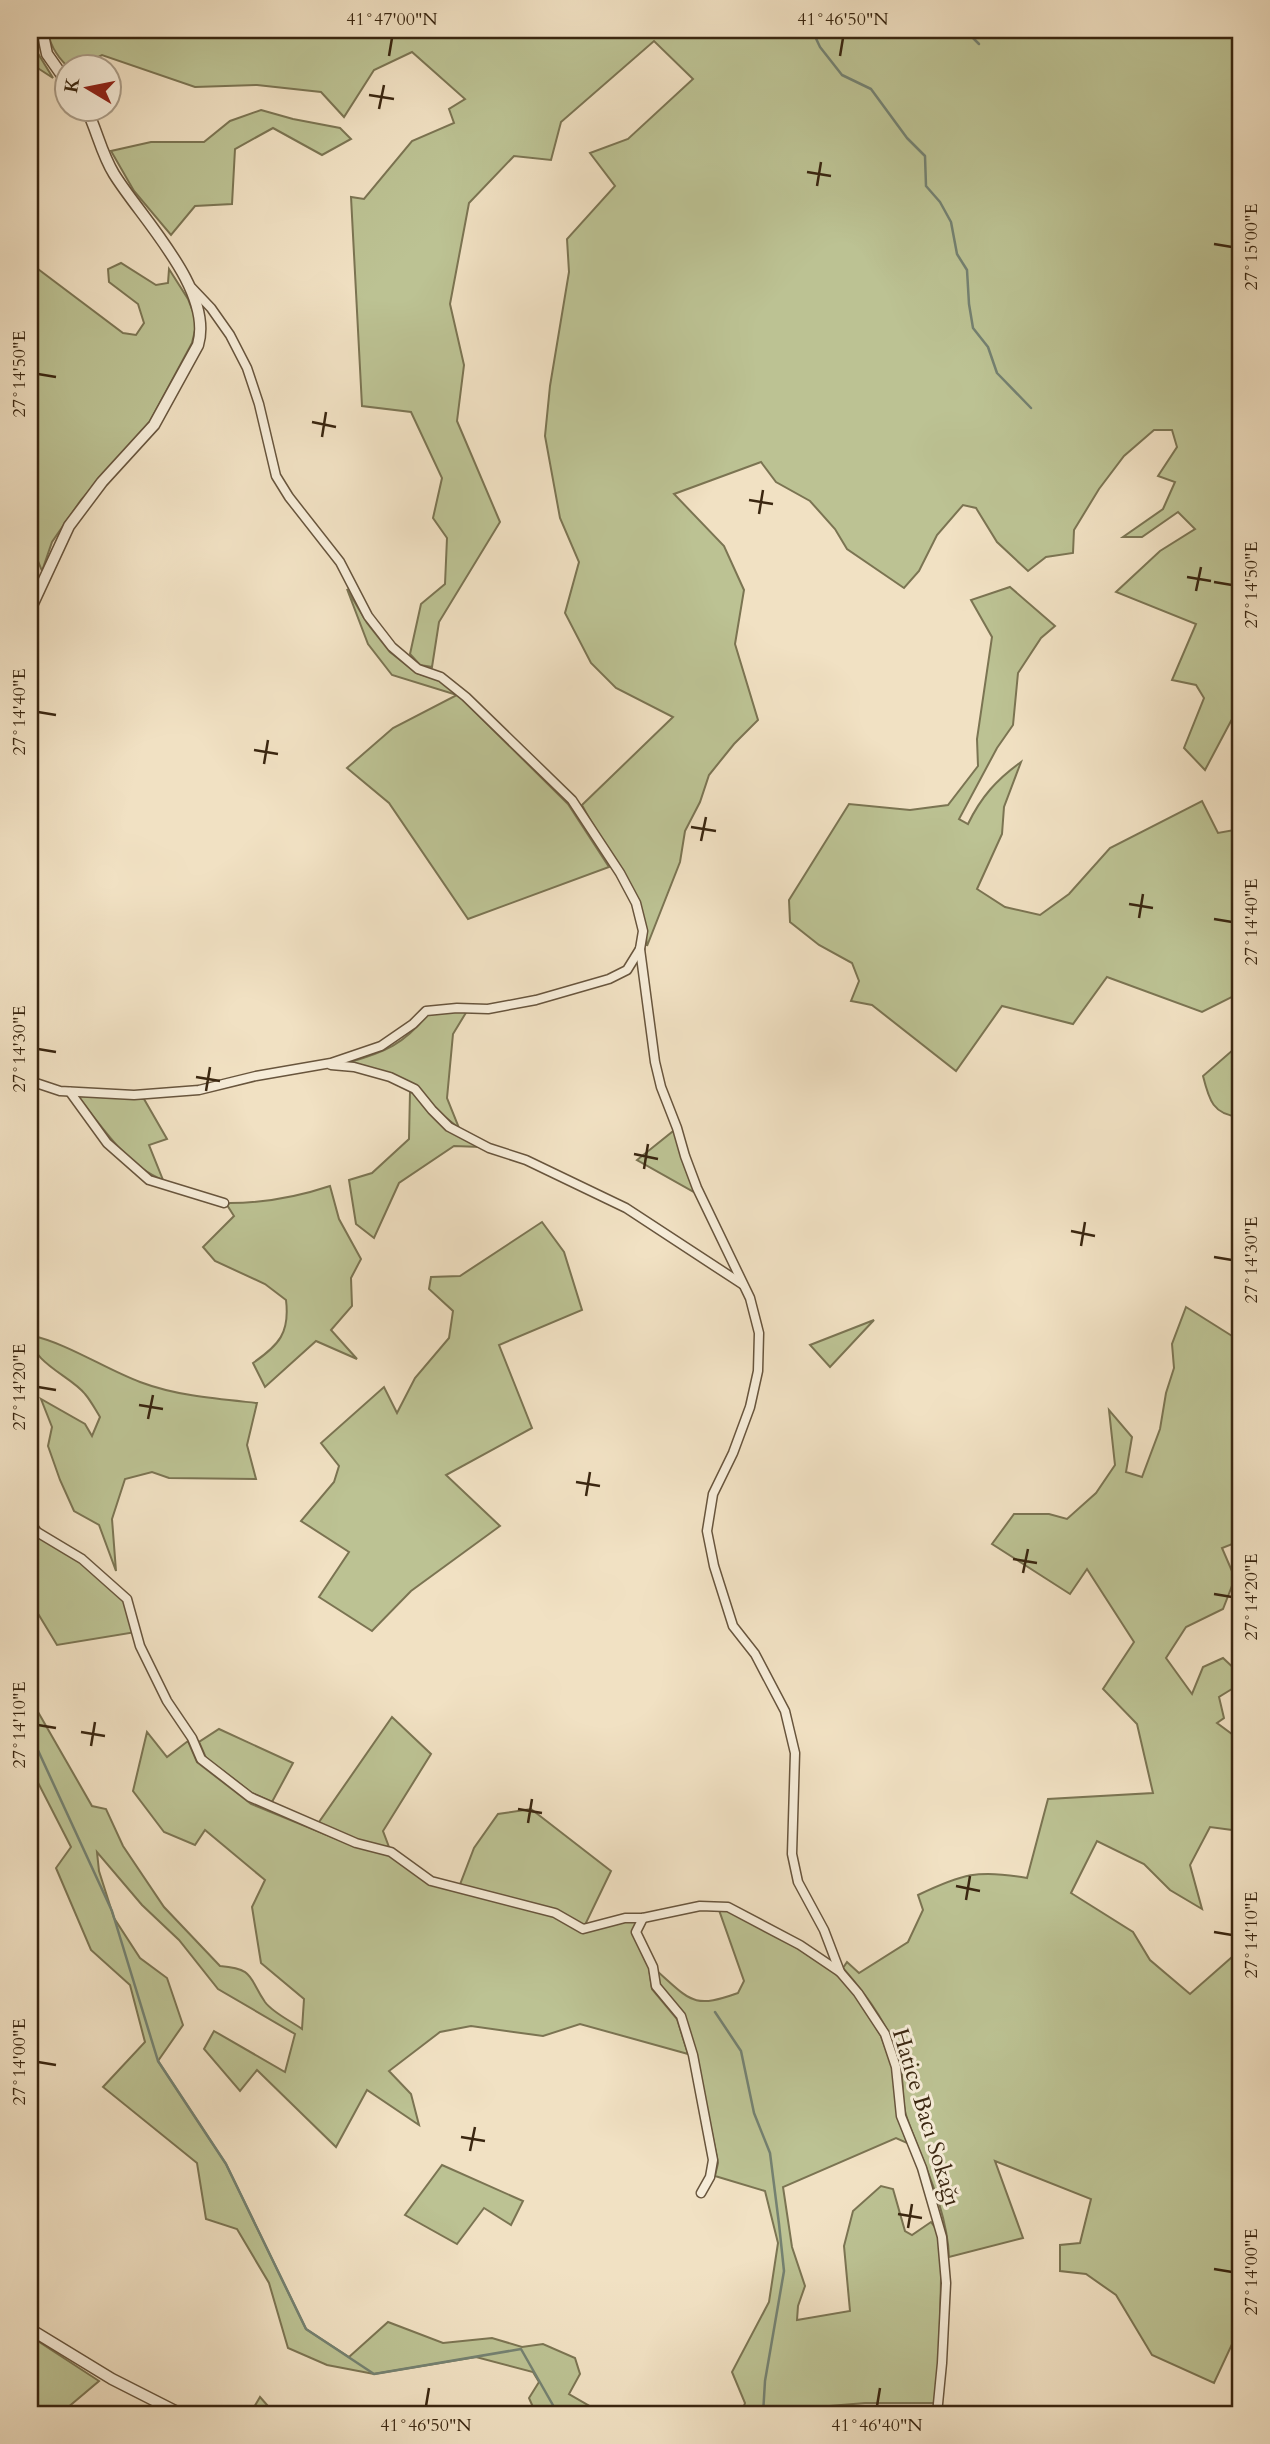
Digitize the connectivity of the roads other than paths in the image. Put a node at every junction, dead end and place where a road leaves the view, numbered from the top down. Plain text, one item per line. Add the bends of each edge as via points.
1 (42, 30) edge
2 (52, 61) edge
3 (92, 122) edge
4 (188, 285) junction
5 (30, 610) edge
6 (640, 948) junction
7 (326, 1064) junction
8 (30, 1081) edge
9 (70, 1092) junction
10 (225, 1203) dead end
11 (742, 1284) junction
12 (30, 1522) edge
13 (643, 1918) junction
14 (840, 1972) junction
15 (701, 2193) dead end
16 (30, 2329) edge
17 (181, 2414) edge
18 (937, 2414) edge

1 - 2 street
3 - 4 street via 113,172 171,253
4 - 5 street via 201,324 198,345 154,425 69,526
4 - 6 street, Hatice Bacı Sokağı via 211,308 247,368 276,475 340,562 368,616 392,647 418,669 441,677 466,697 572,800 636,902 643,931
6 - 7 street via 627,970 609,978 500,1007 426,1011 381,1046
6 - 11 street, Hatice Bacı Sokağı via 661,1087 697,1188
7 - 9 street via 199,1090 134,1095
7 - 11 street via 390,1077 415,1089 450,1127 626,1208
8 - 9 street
9 - 10 street via 107,1143 149,1180
11 - 14 street, Hatice Bacı Sokağı via 759,1333 758,1371 750,1407 713,1494 707,1531 733,1626 755,1654 785,1710 794,1753 792,1854 798,1882
12 - 13 street via 127,1599 140,1646 201,1759 250,1797 356,1843 391,1852 431,1881 555,1913 583,1929
13 - 14 street via 700,1906 728,1906
13 - 15 street via 636,1932 653,1967 656,1986 681,2016 709,2127 713,2160
14 - 18 street, Hatice Bacı Sokağı via 885,2034 896,2067 901,2116 942,2237 946,2283
16 - 17 street

